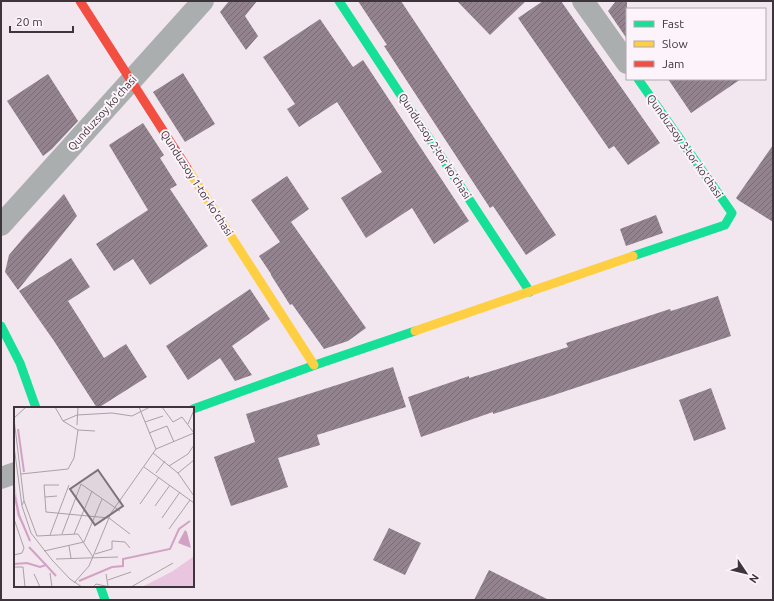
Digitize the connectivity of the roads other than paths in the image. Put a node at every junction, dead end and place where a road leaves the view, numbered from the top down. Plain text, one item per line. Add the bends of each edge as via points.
1 (80, 1) edge
2 (203, 1) edge
3 (339, 1) edge
4 (583, 1) edge
5 (626, 62) edge
6 (639, 80) edge
7 (131, 81) junction
8 (1, 226) edge
9 (530, 292) junction
10 (1, 326) edge
11 (314, 365) junction
12 (36, 407) edge
13 (194, 409) edge
14 (14, 473) edge
15 (1, 478) edge
16 (100, 587) edge
17 (105, 600) edge

1 - 7 street, Qunduzsoy 1-tor ko'chasi
2 - 7 street, Qunduzsoy ko'chasi
3 - 9 street, Qunduzsoy 2-tor ko'chasi
4 - 5 street
6 - 9 street, Qunduzsoy 3-tor ko'chasi via 732,213 725,225
7 - 8 street, Qunduzsoy ko'chasi
7 - 11 street, Qunduzsoy 1-tor ko'chasi
9 - 11 street
10 - 12 street via 20,363
11 - 13 street
14 - 15 street
16 - 17 street

